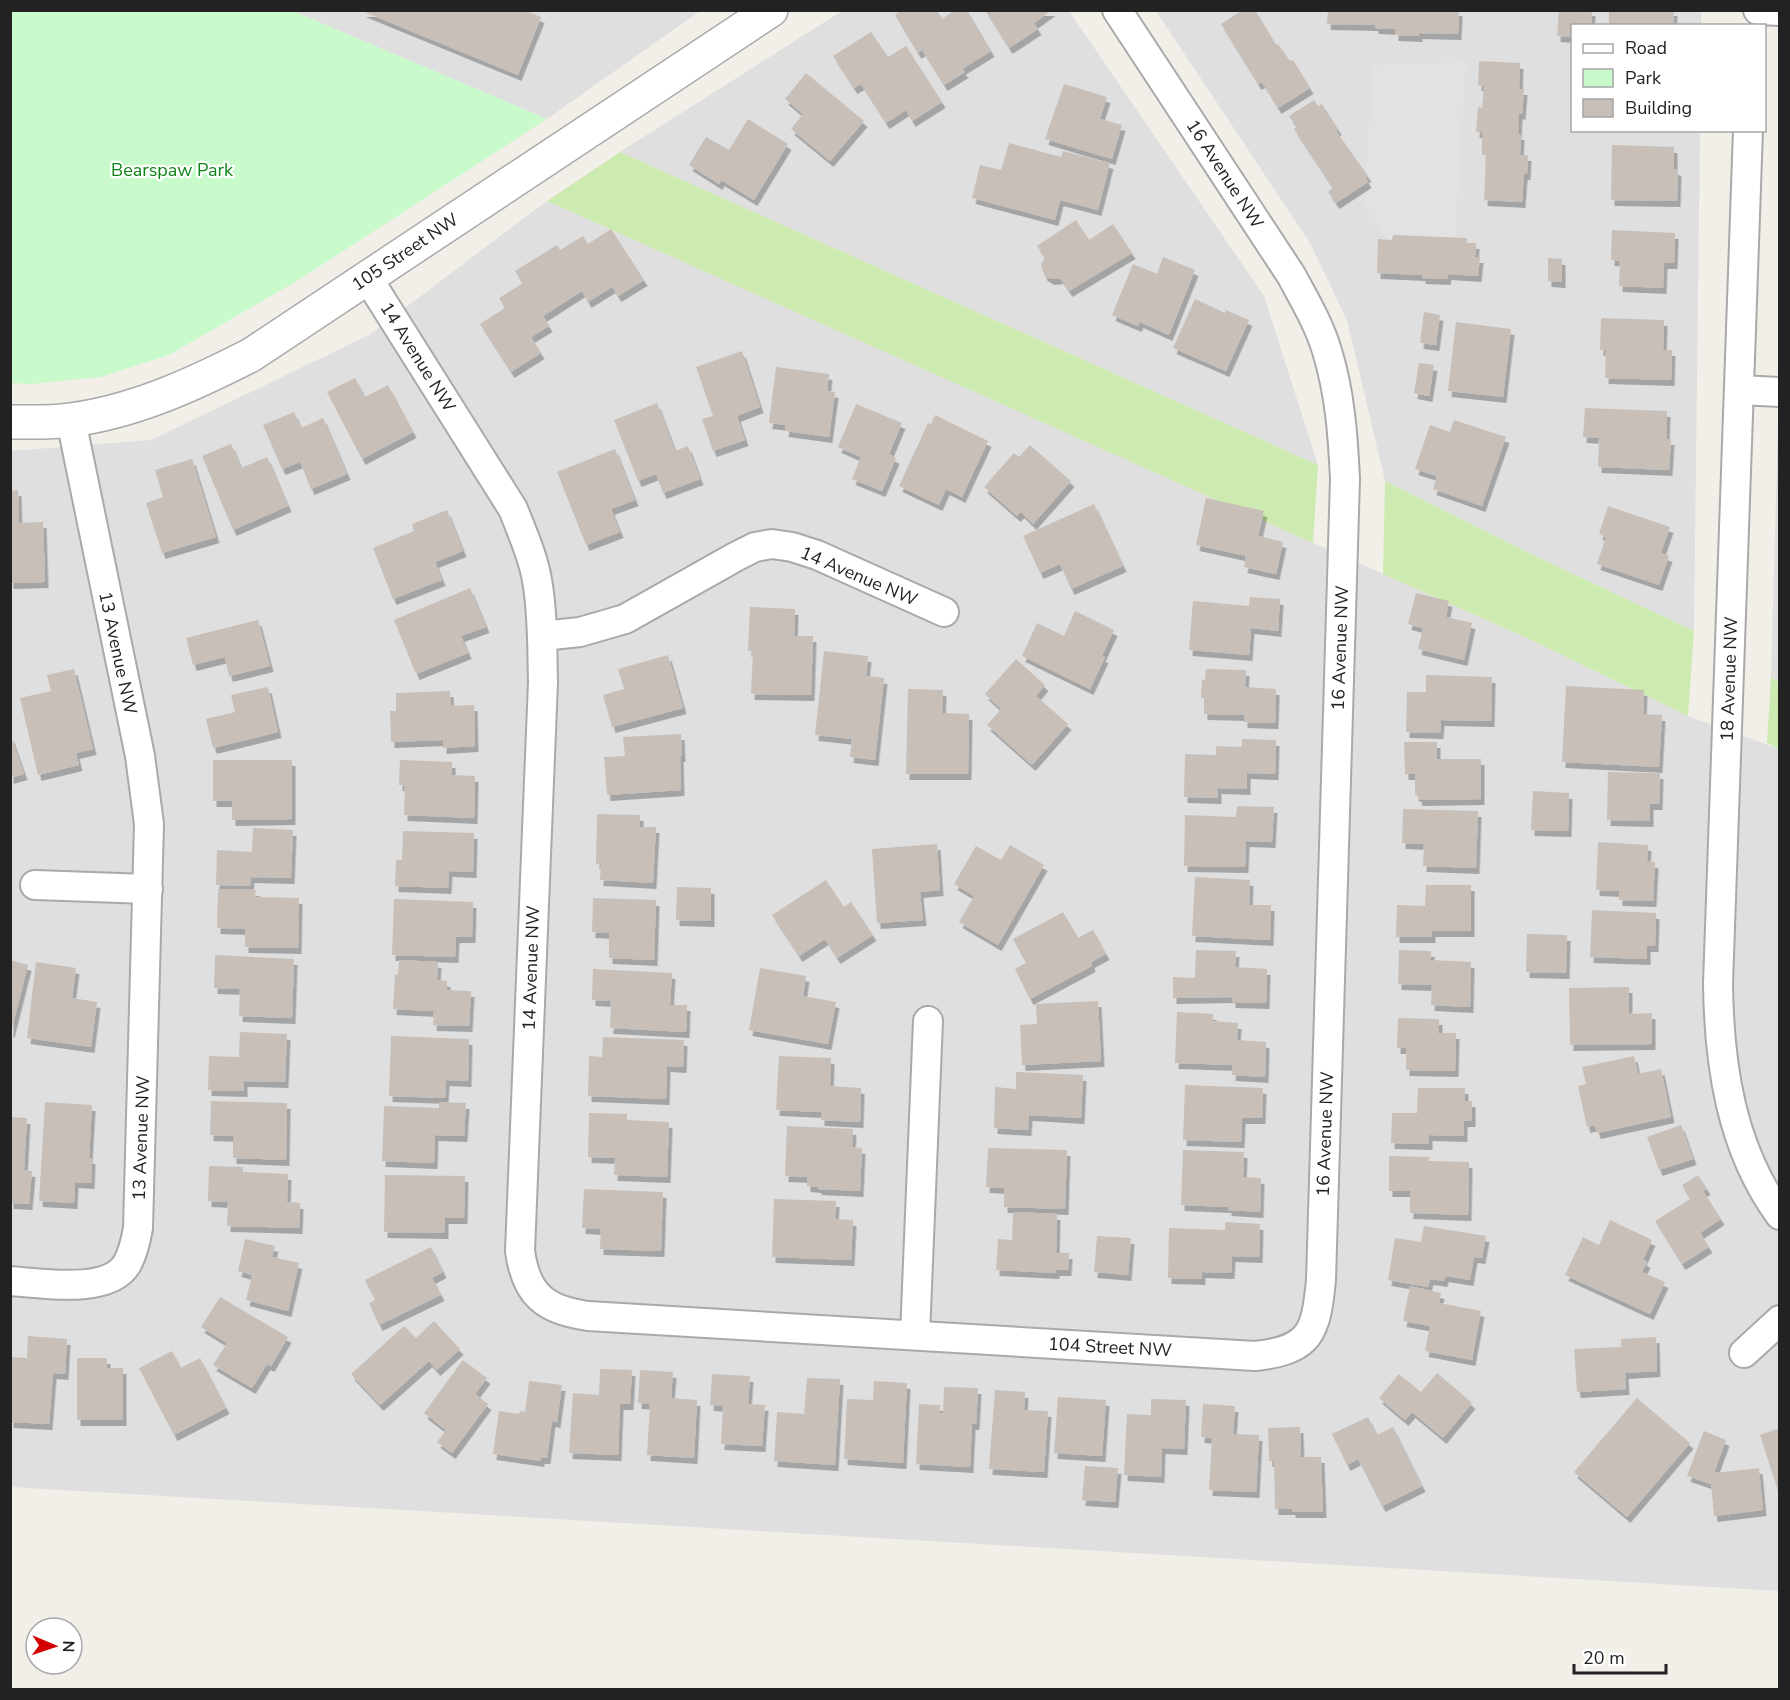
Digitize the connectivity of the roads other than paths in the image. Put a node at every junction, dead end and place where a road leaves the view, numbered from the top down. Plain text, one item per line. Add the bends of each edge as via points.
1 (771, 10) edge
2 (1117, 10) edge
3 (1758, 10) edge
4 (1779, 11) edge
5 (1748, 132) edge
6 (367, 277) junction
7 (1739, 390) junction
8 (1779, 392) edge
9 (70, 420) junction
10 (10, 422) edge
11 (944, 612) dead end
12 (542, 636) junction
13 (34, 885) dead end
14 (148, 889) junction
15 (928, 1021) dead end
16 (1779, 1215) edge
17 (10, 1281) edge
18 (537, 1296) joint
19 (1779, 1320) edge
20 (915, 1335) junction
21 (1302, 1342) joint
22 (1744, 1353) dead end

1 - 6 street, 105 Street NW
2 - 21 street, 16 Avenue NW via 1312,313 1327,350 1343,427 1346,479 1321,1280 1313,1326
3 - 4 street
5 - 7 street, 18 Avenue NW
6 - 9 street, 105 Street NW via 251,355 204,379 154,399
6 - 12 street, 14 Avenue NW via 513,509 537,579
7 - 8 street
7 - 16 street, 18 Avenue NW via 1718,1020 1731,1109 1743,1145
9 - 10 street, 105 Street NW
9 - 14 street, 13 Avenue NW via 140,756 149,824
11 - 12 street, 14 Avenue NW via 816,555 772,544 737,556 625,619 580,632
12 - 18 street, 14 Avenue NW via 520,1251 529,1285
13 - 14 street
14 - 17 street, 13 Avenue NW via 138,1228 134,1246 118,1274 99,1282
15 - 20 street
18 - 20 street, 104 Street NW via 550,1307 588,1316
19 - 22 street
20 - 21 street, 104 Street NW via 1256,1356 1282,1352

